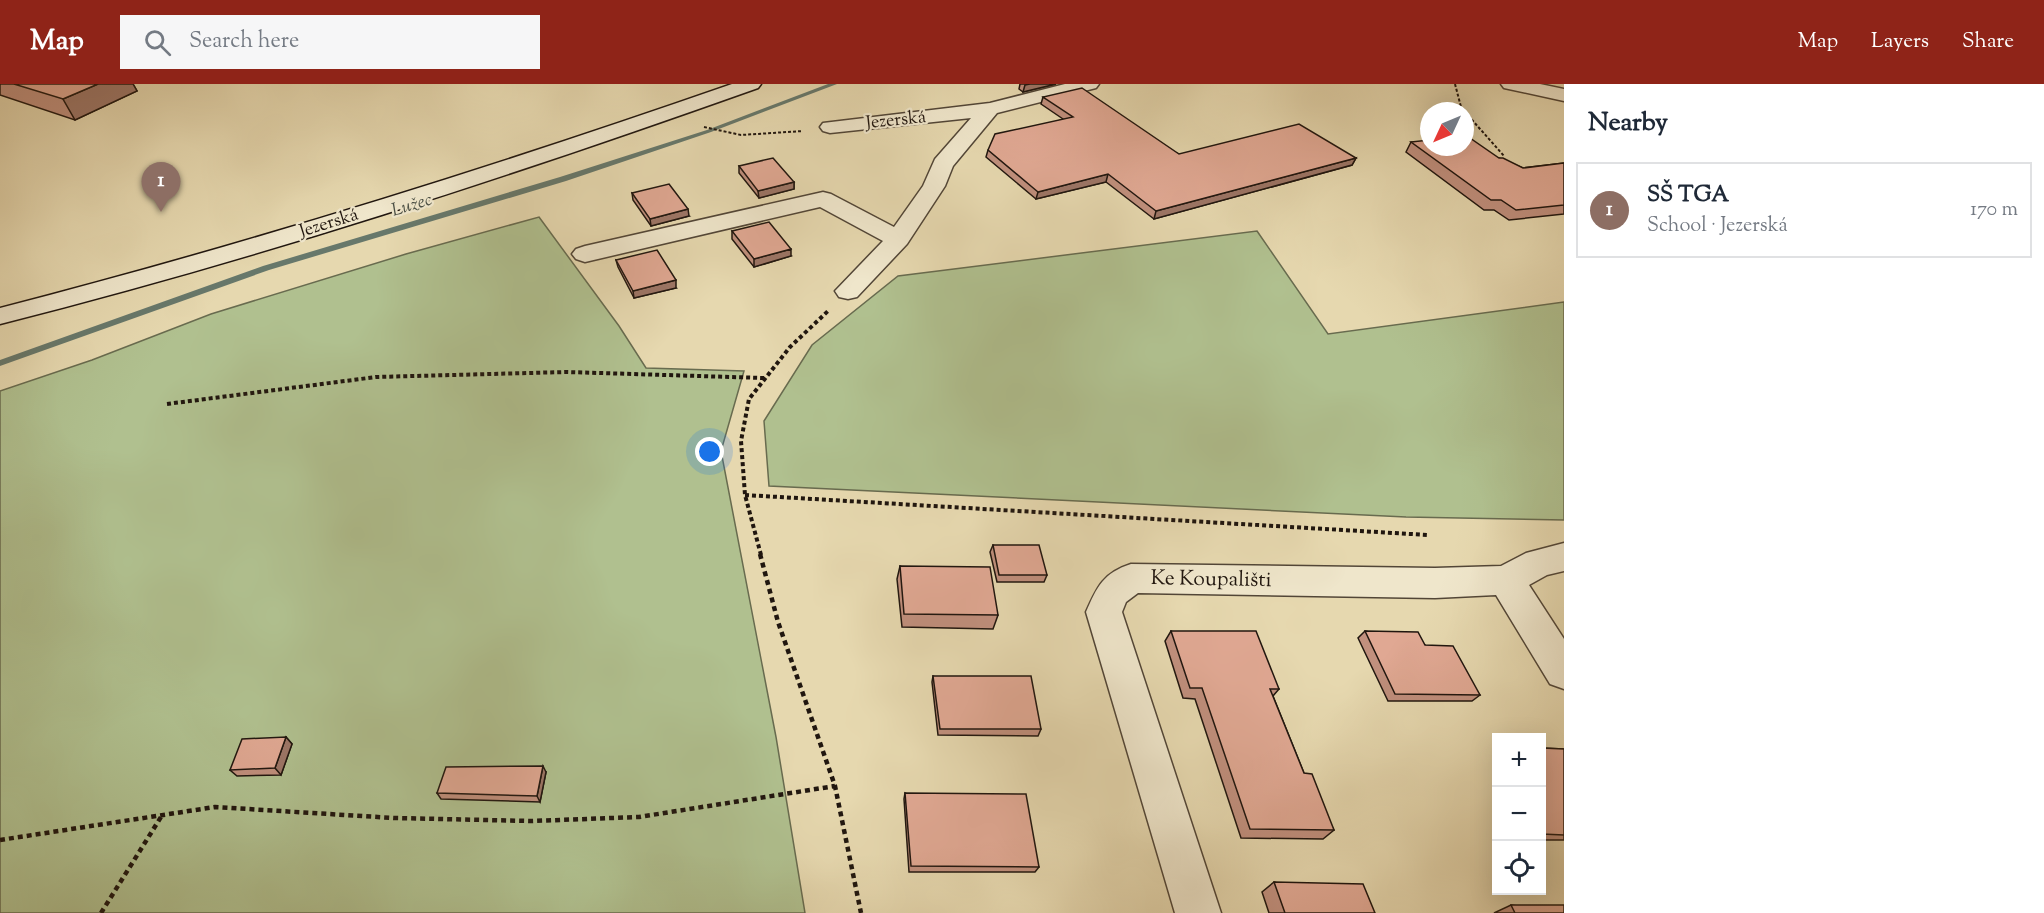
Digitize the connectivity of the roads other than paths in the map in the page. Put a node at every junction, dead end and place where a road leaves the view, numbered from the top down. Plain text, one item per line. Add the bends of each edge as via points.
1 (751, 84) edge
2 (1089, 84) edge
3 (1510, 84) edge
4 (1564, 95) edge
5 (990, 109) junction
6 (910, 120) junction
7 (830, 127) road end
8 (932, 149) junction
9 (898, 239) junction
10 (585, 254) dead end
11 (848, 291) road end
12 (0, 316) edge
13 (1564, 558) edge
14 (1506, 580) junction
15 (1564, 672) edge
16 (1198, 913) edge

1 - 12 street, Jezerská via 395,204 117,287
2 - 5 street, Jezerská
3 - 4 street
5 - 6 street, Jezerská
5 - 8 street
6 - 7 street, Jezerská
6 - 8 street
8 - 9 street via 934,186
9 - 10 street via 823,198
9 - 11 street
13 - 14 street, Ke Koupališti via 1538,563
14 - 15 street
14 - 16 street, Ke Koupališti via 1435,583 1131,578 1112,593 1104,612

